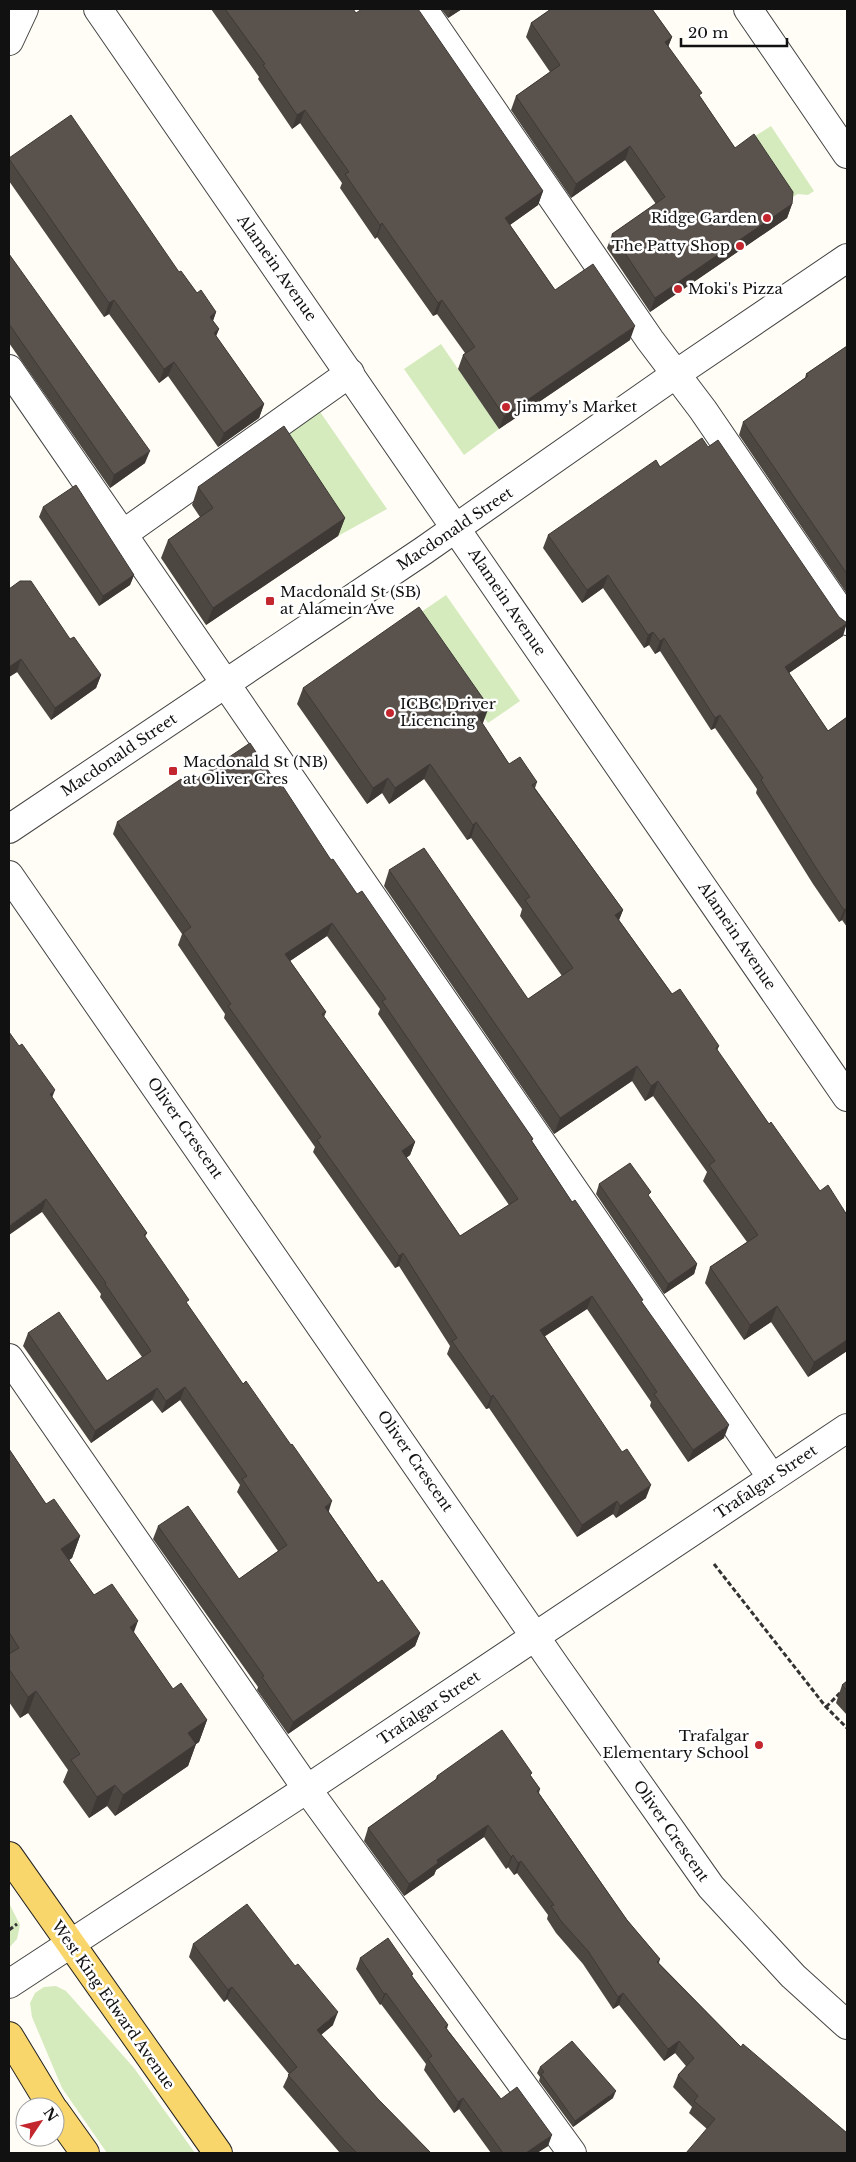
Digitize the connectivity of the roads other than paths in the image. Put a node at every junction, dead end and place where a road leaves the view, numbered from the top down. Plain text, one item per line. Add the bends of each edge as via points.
1 (24, 9) edge
2 (98, 9) edge
3 (423, 9) edge
4 (748, 9) edge
5 (9, 41) edge
6 (847, 154) edge
7 (847, 258) edge
8 (9, 369) edge
9 (350, 373) junction
10 (676, 374) junction
11 (457, 528) junction
12 (123, 534) junction
13 (847, 621) edge
14 (226, 683) junction
15 (9, 829) edge
16 (9, 875) edge
17 (847, 1097) edge
18 (9, 1358) edge
19 (847, 1428) edge
20 (772, 1478) junction
21 (535, 1637) junction
22 (307, 1790) junction
23 (9, 1856) edge
24 (69, 1944) junction
25 (9, 1984) edge
26 (847, 2026) edge
27 (9, 2036) edge
28 (46, 2097) edge
29 (65, 2125) edge
30 (85, 2153) edge
31 (218, 2153) edge
32 (572, 2153) edge

1 - 5 street
2 - 9 street, Alamein Avenue
3 - 10 street
4 - 6 street
7 - 10 street, Macdonald Street
8 - 12 street
9 - 11 street, Alamein Avenue
9 - 12 street
10 - 11 street, Macdonald Street
10 - 13 street
11 - 14 street, Macdonald Street
11 - 17 street, Alamein Avenue
12 - 14 street
14 - 15 street, Macdonald Street
14 - 20 street
16 - 21 street, Oliver Crescent
18 - 22 street
19 - 20 street, Trafalgar Street
20 - 21 street, Trafalgar Street
21 - 22 street, Trafalgar Street
21 - 26 street, Oliver Crescent via 711,1888 793,1976
22 - 24 street, Trafalgar Street
22 - 32 street
23 - 24 main road, West King Edward Avenue
24 - 25 street, Trafalgar Street
24 - 31 main road, West King Edward Avenue
27 - 28 main road
29 - 30 main road

